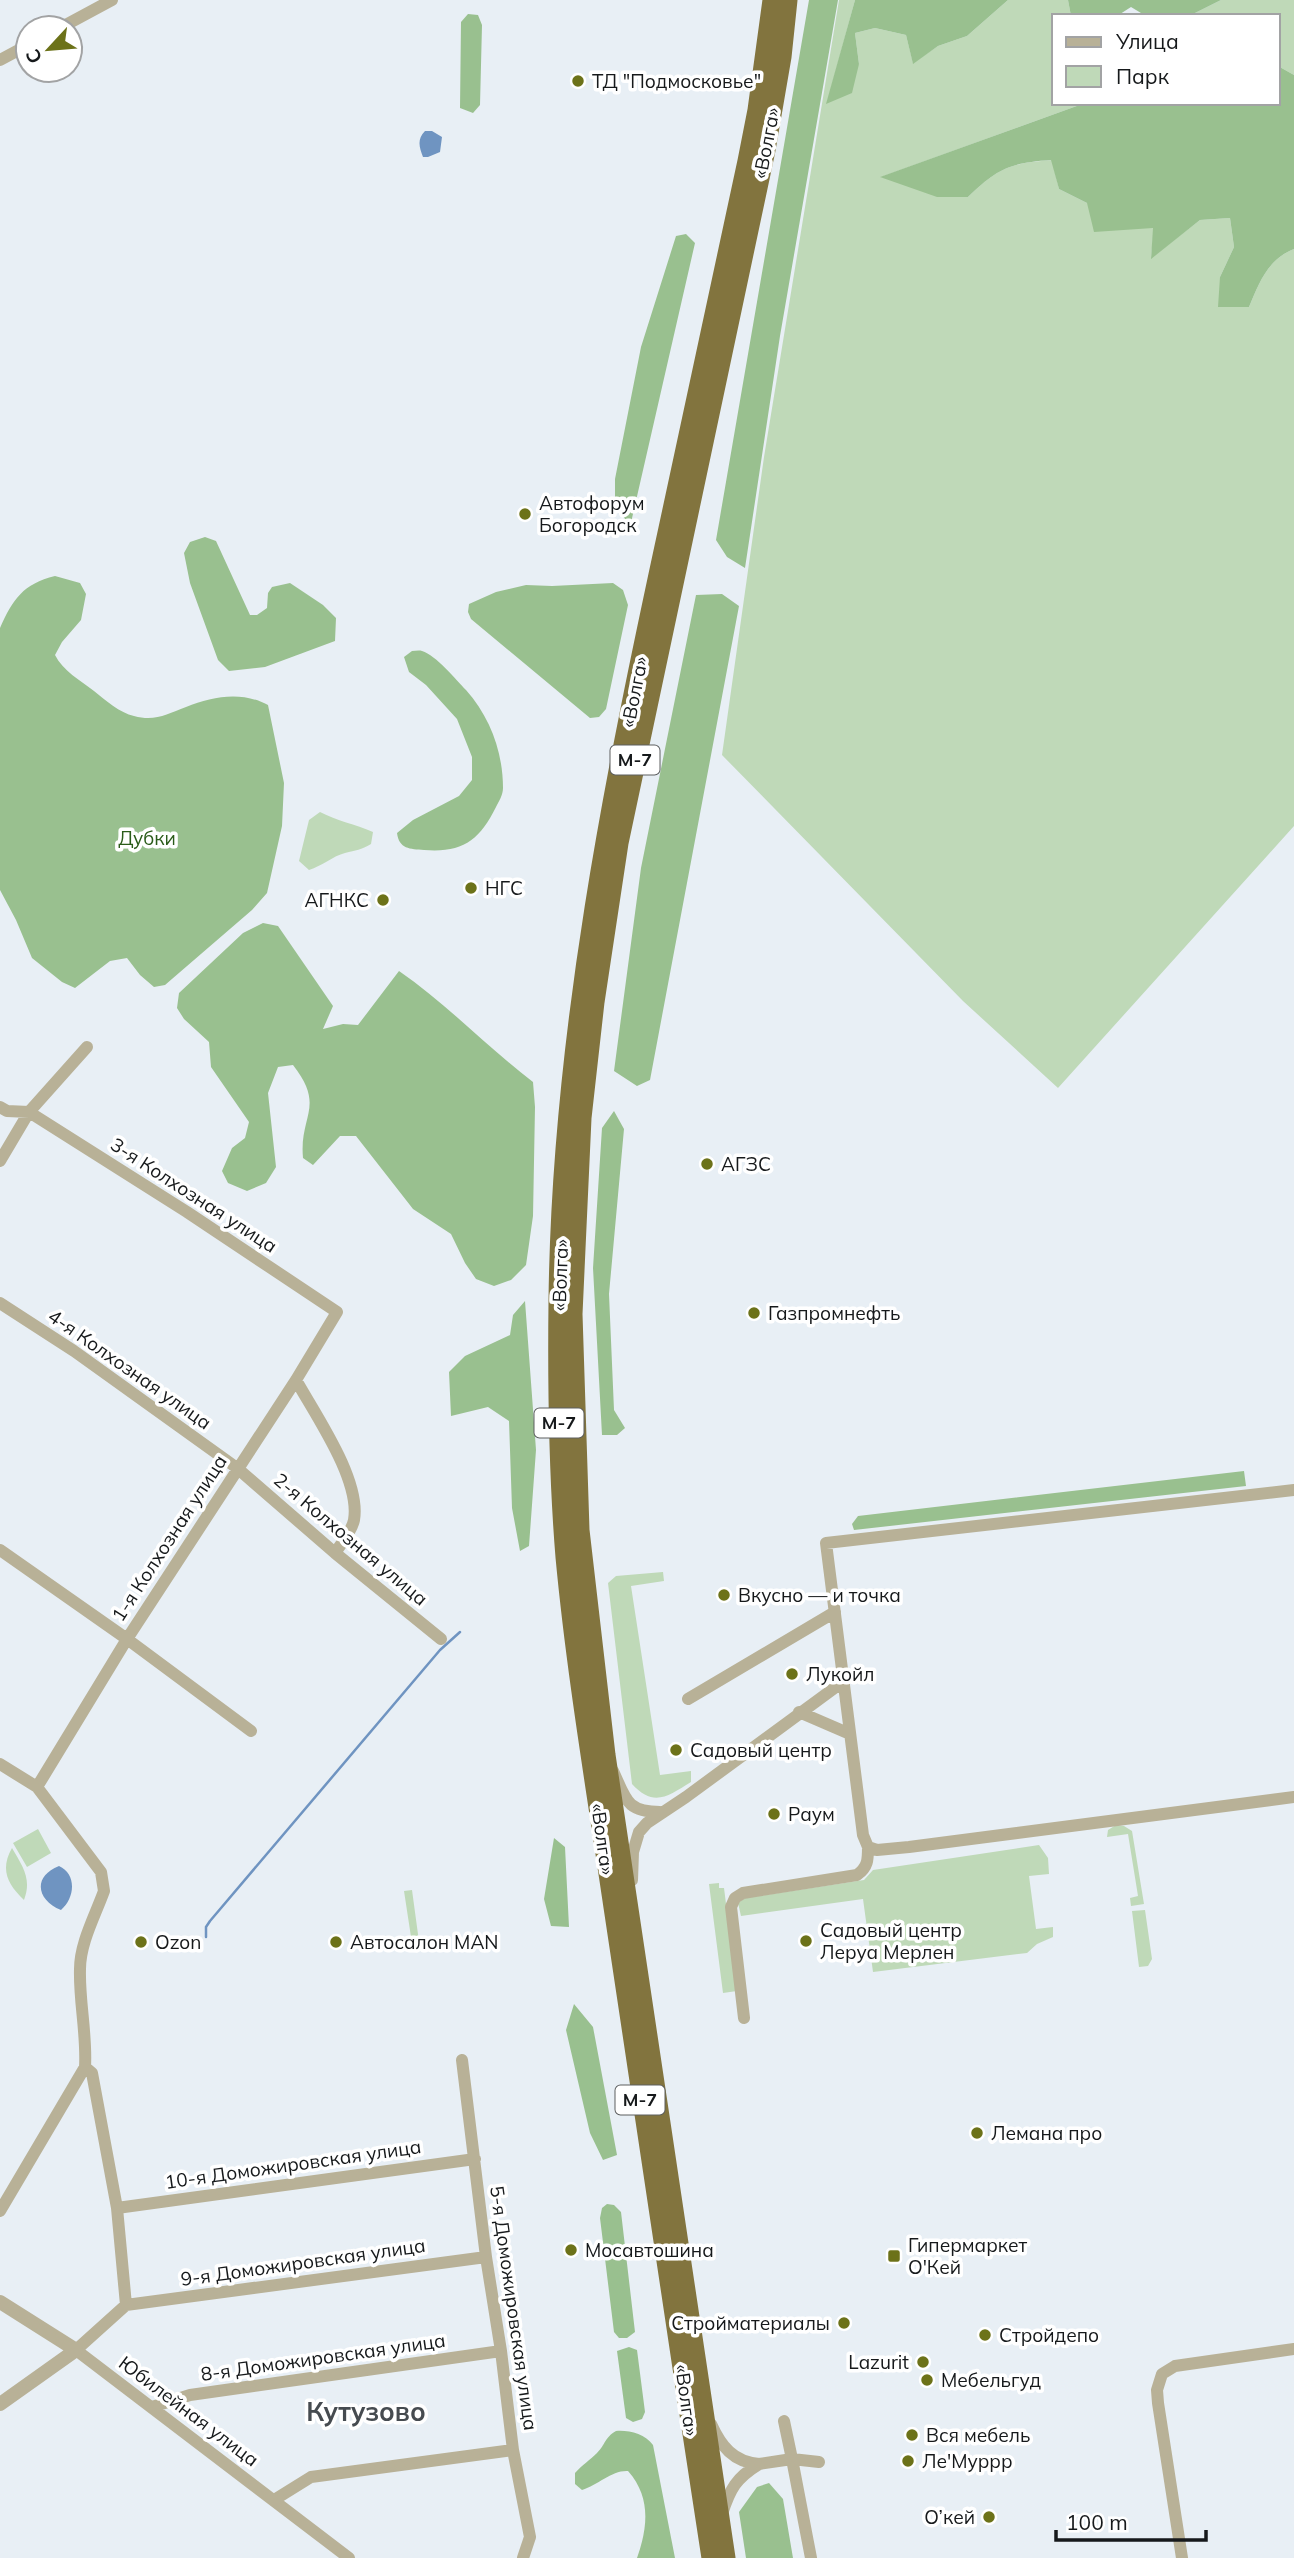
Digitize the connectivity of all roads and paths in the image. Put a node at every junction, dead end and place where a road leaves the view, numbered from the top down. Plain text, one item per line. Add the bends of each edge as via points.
1 (113, 0) edge
2 (772, 0) edge
3 (788, 0) edge
4 (84, 15) edge
5 (87, 1047) dead end
6 (0, 1107) edge
7 (29, 1112) junction
8 (0, 1161) edge
9 (0, 1303) edge
10 (337, 1312) joint
11 (296, 1380) junction
12 (237, 1468) junction
13 (1294, 1490) edge
14 (0, 1550) edge
15 (335, 1553) junction
16 (835, 1612) junction
17 (127, 1639) junction
18 (441, 1639) dead end
19 (844, 1681) junction
20 (688, 1699) dead end
21 (799, 1712) junction
22 (251, 1731) dead end
23 (850, 1734) junction
24 (606, 1755) junction
25 (0, 1764) edge
26 (37, 1787) junction
27 (1294, 1797) edge
28 (660, 1812) junction
29 (868, 1847) junction
30 (630, 1917) junction
31 (744, 2018) dead end
32 (462, 2060) dead end
33 (85, 2067) junction
34 (475, 2159) junction
35 (117, 2208) junction
36 (0, 2211) edge
37 (486, 2257) junction
38 (0, 2302) edge
39 (126, 2305) junction
40 (1294, 2349) edge
41 (76, 2350) junction
42 (501, 2351) junction
43 (0, 2404) edge
44 (152, 2407) junction
45 (705, 2414) junction
46 (784, 2421) dead end
47 (513, 2450) junction
48 (792, 2459) junction
49 (819, 2462) dead end
50 (759, 2464) junction
51 (274, 2500) junction
52 (720, 2518) junction
53 (349, 2558) edge
54 (523, 2558) edge
55 (711, 2558) edge
56 (726, 2558) edge
57 (811, 2558) edge
58 (1182, 2558) edge

1 - 4 street
2 - 55 highway, «Волга» / М-7 via 747,161 599,870 568,1100 558,1295 565,1550 574,1640
3 - 24 highway, «Волга» / М-7 via 766,150 619,843 582,1118 573,1301 574,1394 580,1530
5 - 7 street
6 - 7 street
7 - 8 street
7 - 10 street, 3-я Колхозная улица
9 - 12 street, 4-я Колхозная улица
10 - 11 street, 1-я Колхозная улица
11 - 12 street, 1-я Колхозная улица
11 - 15 street via 349,1478 354,1497 354,1522
12 - 15 street, 2-я Колхозная улица
12 - 17 street, 1-я Колхозная улица
13 - 16 street via 827,1542
14 - 17 street
15 - 18 street, 2-я Колхозная улица
16 - 19 street
16 - 20 street
17 - 22 street
17 - 26 street, 1-я Колхозная улица
19 - 21 street
19 - 23 street
21 - 23 street
21 - 28 street
23 - 29 street
24 - 28 street via 627,1800 637,1810
24 - 30 highway, «Волга» / М-7
25 - 26 street
26 - 33 street via 104,1882 80,1962
27 - 29 street via 909,1847
28 - 30 street via 639,1832 633,1852
29 - 31 street via 868,1862 857,1875 735,1898 731,1907
30 - 45 highway, «Волга» / М-7
32 - 34 street, 5-я Доможировская улица
33 - 35 street via 92,2073
33 - 36 street
34 - 35 street, 10-я Доможировская улица
34 - 37 street, 5-я Доможировская улица
35 - 39 street
37 - 39 street, 9-я Доможировская улица
37 - 42 street, 5-я Доможировская улица
38 - 41 street, Юбилейная улица
39 - 41 street
40 - 58 street via 1175,2366 1162,2374 1158,2403
41 - 43 street
41 - 44 street, Юбилейная улица
42 - 44 street, 8-я Доможировская улица via 190,2395
42 - 47 street, 5-я Доможировская улица
44 - 51 street, Юбилейная улица
45 - 50 street via 730,2453
45 - 52 highway, «Волга» / М-7
46 - 48 street
47 - 51 street via 311,2477
47 - 54 street, 5-я Доможировская улица via 530,2537
48 - 49 street
48 - 50 street
48 - 57 street
50 - 52 street via 738,2478
51 - 53 street, Юбилейная улица
52 - 56 highway, «Волга» / М-7

